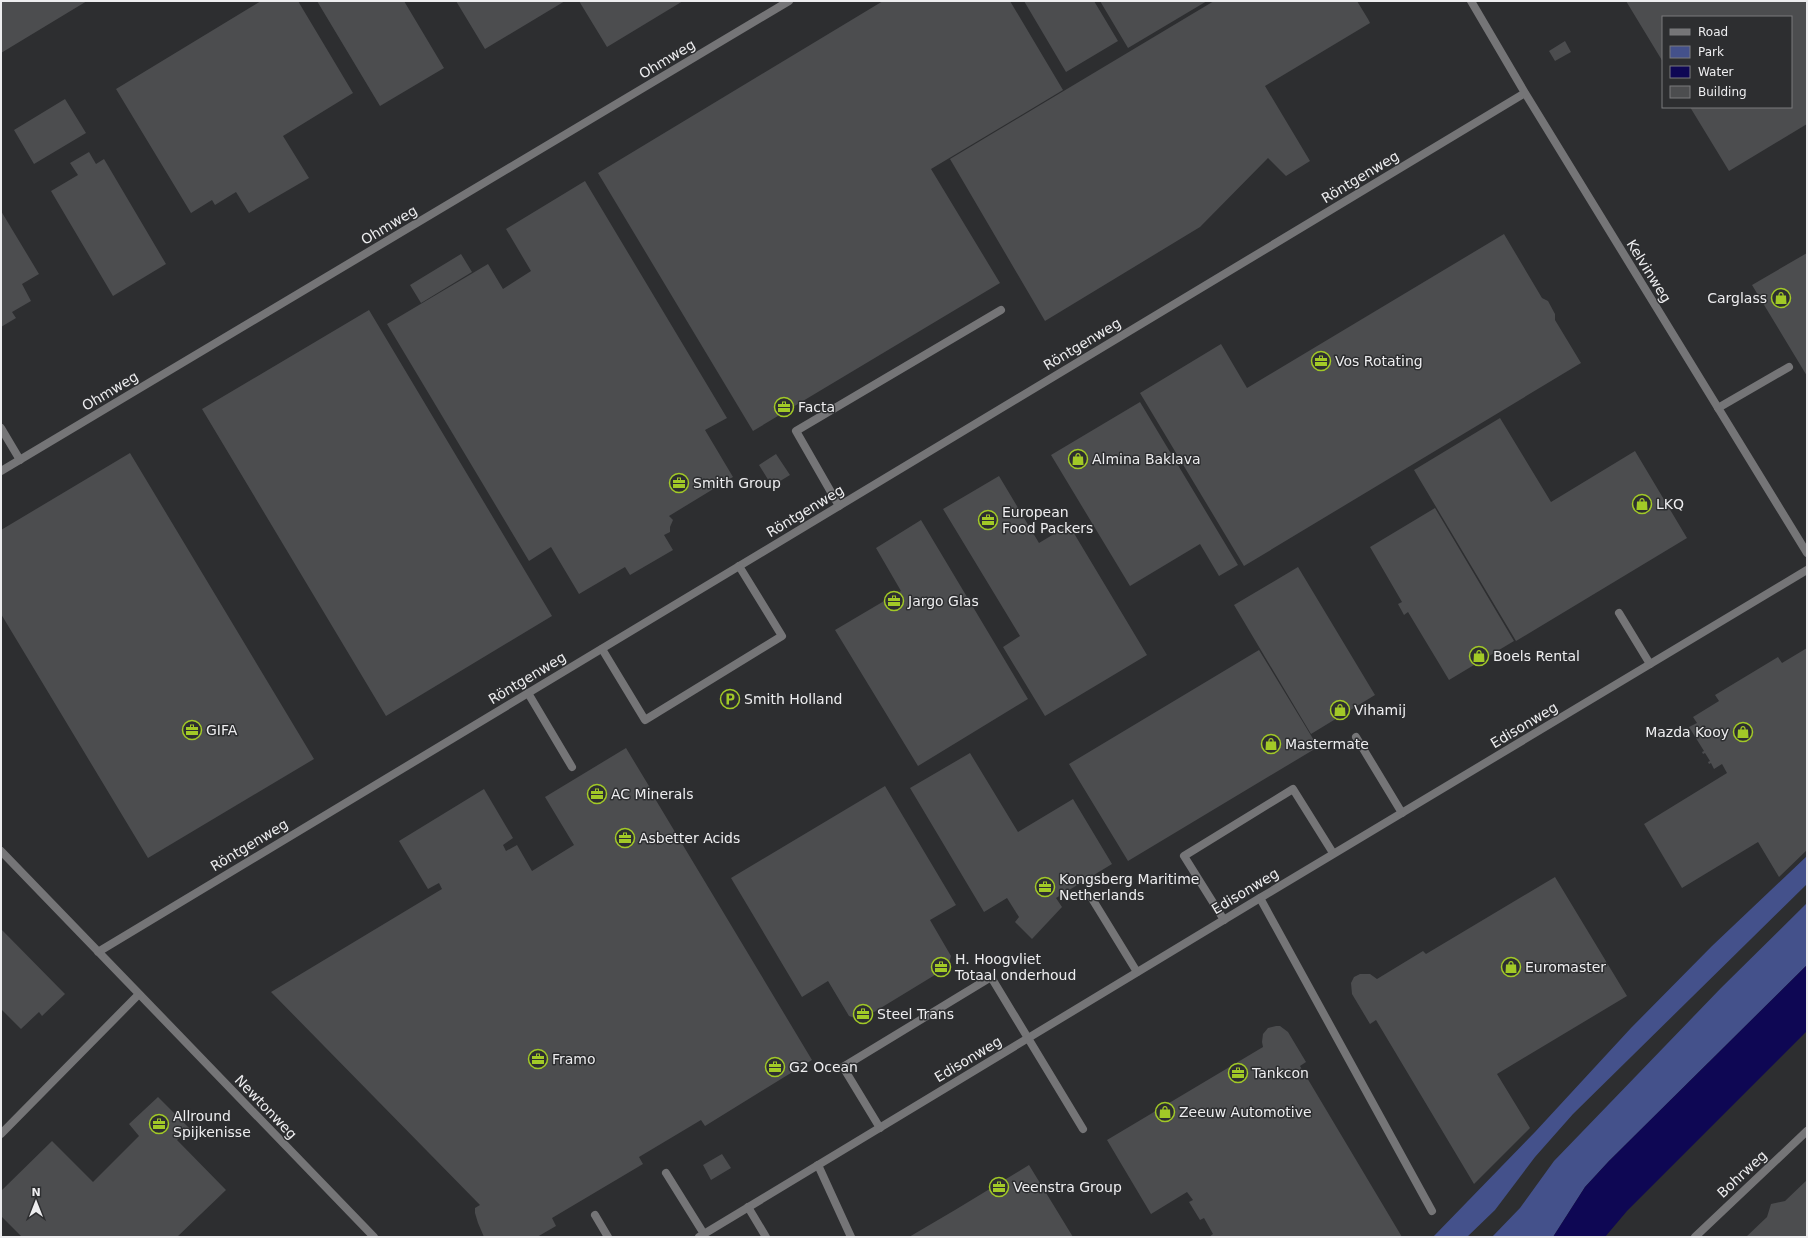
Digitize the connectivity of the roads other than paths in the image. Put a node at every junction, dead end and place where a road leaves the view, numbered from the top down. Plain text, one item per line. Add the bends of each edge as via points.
1 (789, 1) edge
2 (1471, 1) edge
3 (1525, 93) junction
4 (1001, 310) dead end
5 (1789, 367) dead end
6 (1718, 408) junction
7 (1, 428) edge
8 (20, 460) junction
9 (1, 471) edge
10 (839, 506) junction
11 (1807, 553) edge
12 (739, 566) junction
13 (1807, 570) edge
14 (1619, 613) dead end
15 (602, 648) junction
16 (1650, 664) junction
17 (528, 693) junction
18 (1356, 737) dead end
19 (572, 767) dead end
20 (1402, 812) junction
21 (1, 851) edge
22 (1334, 853) junction
23 (1091, 897) dead end
24 (1260, 898) junction
25 (1224, 920) junction
26 (98, 952) junction
27 (1137, 972) junction
28 (139, 994) junction
29 (1028, 1038) junction
30 (880, 1128) junction
31 (1083, 1129) dead end
32 (1807, 1131) edge
33 (1, 1134) edge
34 (818, 1165) junction
35 (666, 1172) dead end
36 (748, 1207) junction
37 (1432, 1211) dead end
38 (595, 1215) dead end
39 (702, 1235) edge
40 (374, 1237) edge
41 (608, 1237) edge
42 (766, 1237) edge
43 (851, 1237) edge
44 (1695, 1237) edge

1 - 8 street, Ohmweg
2 - 3 street, Kelvinweg
3 - 6 street, Kelvinweg
3 - 10 street, Röntgenweg
4 - 10 street via 796,431
5 - 6 street
6 - 11 street, Kelvinweg
7 - 8 street
8 - 9 street, Ohmweg
10 - 12 street, Röntgenweg
12 - 15 street, Röntgenweg
12 - 15 street via 782,636 646,720
13 - 16 street, Edisonweg
14 - 16 street
15 - 17 street, Röntgenweg
16 - 20 street, Edisonweg
17 - 19 street
17 - 26 street, Röntgenweg
18 - 20 street
20 - 22 street, Edisonweg
21 - 26 street, Newtonweg
22 - 24 street, Edisonweg
22 - 25 street via 1294,789 1287,793 1184,856
23 - 27 street
24 - 25 street, Edisonweg
24 - 37 street
25 - 27 street, Edisonweg
26 - 28 street, Newtonweg
27 - 29 street, Edisonweg
28 - 33 street
28 - 40 street, Newtonweg
29 - 30 street, Edisonweg
29 - 30 street via 991,977 843,1067
29 - 31 street
30 - 34 street, Edisonweg
32 - 44 street, Bohrweg
34 - 36 street, Edisonweg
34 - 43 street
35 - 39 street
36 - 39 street, Edisonweg
36 - 42 street
38 - 41 street

